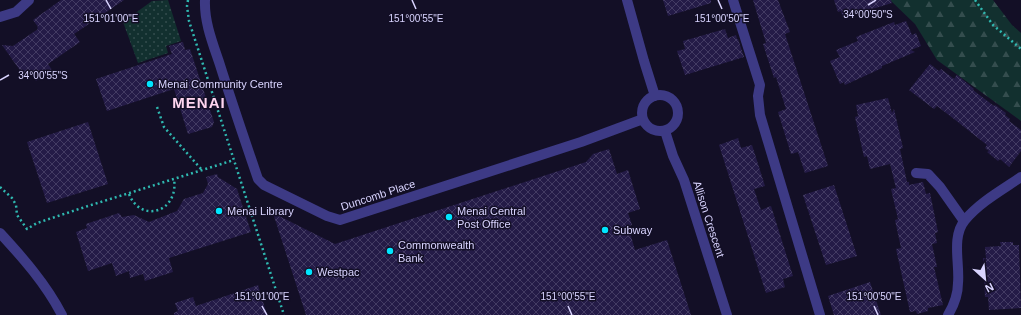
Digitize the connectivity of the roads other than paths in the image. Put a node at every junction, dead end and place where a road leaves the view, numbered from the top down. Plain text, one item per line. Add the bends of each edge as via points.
1 (29, 0) edge
2 (205, 0) edge
3 (627, 0) edge
4 (733, 0) edge
5 (0, 17) edge
6 (655, 96) junction
7 (643, 119) junction
8 (665, 131) junction
9 (916, 172) dead end
10 (1021, 177) edge
11 (964, 221) junction
12 (0, 233) edge
13 (62, 315) edge
14 (727, 315) edge
15 (820, 315) edge
16 (948, 315) edge

1 - 5 street via 16,12
2 - 7 street, Duncomb Place via 212,42 258,179 264,185 340,220
3 - 6 street
4 - 15 street via 760,85 760,115
6 - 7 street via 644,105
6 - 8 street via 671,98 678,108 674,125
7 - 8 street via 653,130
8 - 14 street, Allison Crescent via 684,180
9 - 11 street via 928,174
10 - 11 street via 983,203
11 - 16 street via 958,235 958,289
12 - 13 street via 41,282

